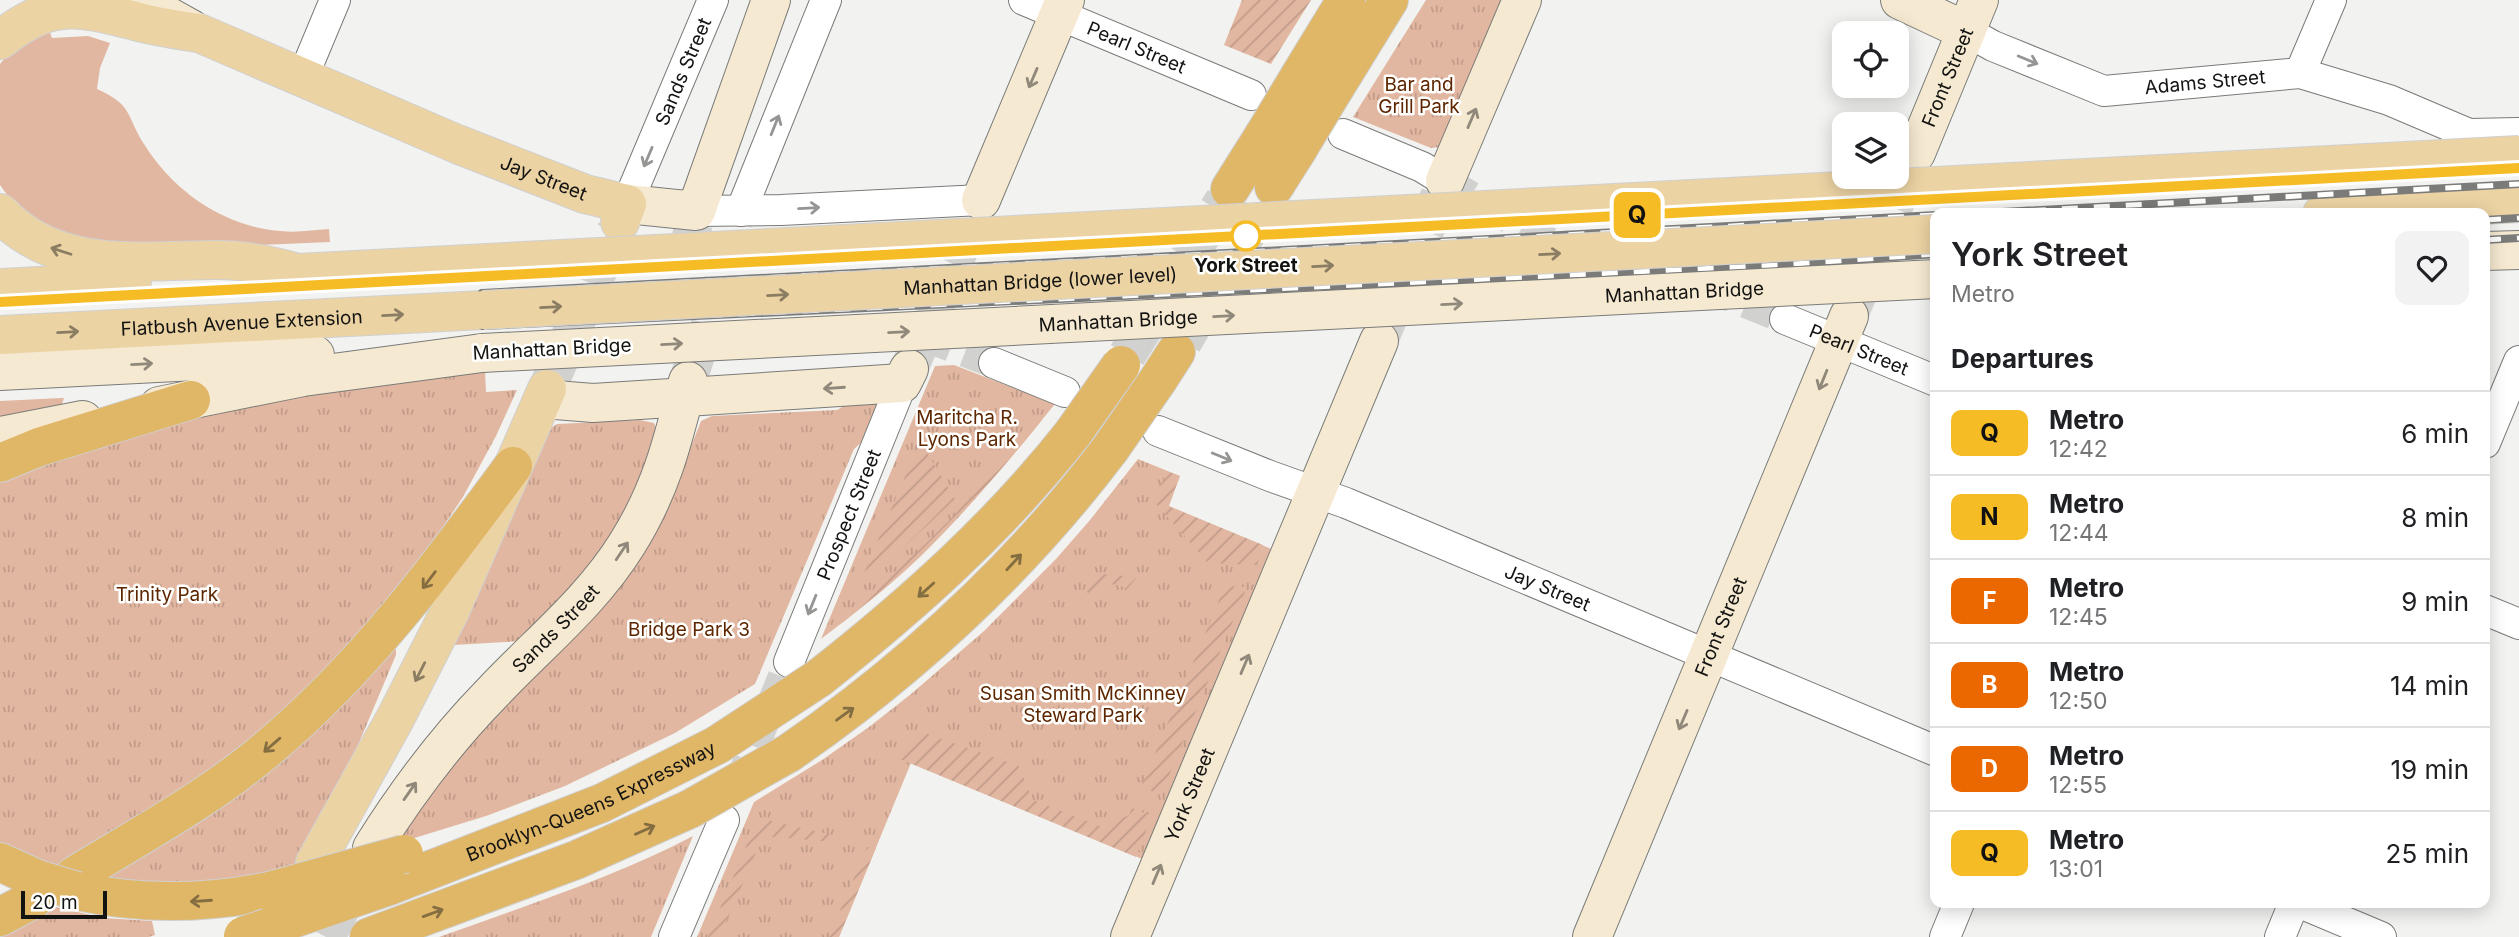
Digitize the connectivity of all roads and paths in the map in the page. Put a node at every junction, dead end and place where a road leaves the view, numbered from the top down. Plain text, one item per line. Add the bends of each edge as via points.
1 (139, 0) edge
2 (335, 0) edge
3 (713, 0) edge
4 (771, 0) edge
5 (826, 0) edge
6 (1024, 0) edge
7 (1346, 0) edge
8 (1389, 0) edge
9 (1522, 0) edge
10 (1900, 0) edge
11 (2331, 0) edge
12 (1062, 7) edge
13 (1973, 15) edge
14 (199, 33) junction
15 (0, 40) edge
16 (2300, 73) junction
17 (302, 79) junction
18 (1316, 84) junction
19 (1251, 95) dead end
20 (2519, 133) edge
21 (1343, 134) dead end
22 (1281, 142) junction
23 (1916, 153) tunnel mouth
24 (2519, 155) edge
25 (1445, 181) joint
26 (1274, 187) tunnel mouth
27 (1230, 189) tunnel mouth
28 (981, 200) joint
29 (2519, 203) edge
30 (2429, 208) edge
31 (696, 211) junction
32 (741, 211) junction
33 (0, 213) edge
34 (624, 213) junction
35 (1930, 234) edge
36 (2519, 250) edge
37 (2490, 251) edge
38 (298, 273) junction
39 (1930, 279) edge
40 (0, 288) edge
41 (483, 310) joint
42 (1785, 319) tunnel mouth
43 (1844, 329) junction
44 (0, 335) edge
45 (1379, 341) tunnel mouth
46 (1124, 360) tunnel mouth
47 (2519, 361) edge
48 (993, 363) tunnel mouth
49 (302, 366) junction
50 (1167, 366) tunnel mouth
51 (0, 371) edge
52 (906, 376) joint
53 (1930, 378) edge
54 (686, 389) junction
55 (1065, 392) dead end
56 (191, 400) junction
57 (1158, 431) dead end
58 (2490, 431) edge
59 (0, 436) edge
60 (0, 463) edge
61 (513, 466) junction
62 (1316, 492) junction
63 (2490, 612) edge
64 (2519, 624) edge
65 (1709, 657) junction
66 (804, 670) junction
67 (1930, 749) edge
68 (707, 814) junction
69 (0, 862) edge
70 (315, 863) dead end
71 (388, 863) junction
72 (76, 883) junction
73 (36, 889) junction
74 (1957, 908) edge
75 (2292, 908) edge
76 (2312, 908) edge
77 (0, 917) edge
78 (242, 937) edge
79 (369, 937) edge
80 (674, 937) edge
81 (1130, 937) edge
82 (1592, 937) edge
83 (1945, 937) edge
84 (2280, 937) edge
85 (2381, 937) edge

1 - 14 main road, Jay Street
2 - 17 street
3 -> 34 street, Sands Street
4 - 31 main road
32 -> 5 street
6 - 12 street, Pearl Street
7 - 18 highway
8 - 18 highway
25 -> 9 main road
10 - 13 main road, Adams Street
11 - 16 street
12 - 19 street, Pearl Street
12 -> 28 main road
13 -> 16 street, Adams Street via 1993,46 2104,91
13 - 23 main road, Front Street
14 - 15 main road via 74,6 31,17
14 - 17 main road, Jay Street
16 - 20 street, Adams Street via 2389,100 2469,134
17 - 34 main road, Jay Street
18 - 22 highway, bridge
21 - 25 street
22 - 26 highway
22 - 27 highway
24 - 38 main road, bridge
32 -> 28 street, Jay Street
29 - 30 main road
31 - 32 street, Jay Street
31 - 34 main road, Jay Street
38 -> 33 main road via 248,261 96,260 36,242
41 -> 35 main road, Manhattan Bridge (lower level), bridge
36 - 37 main road
38 - 40 main road
49 -> 39 main road, Manhattan Bridge, bridge
44 -> 41 main road, Flatbush Avenue Extension
42 - 43 street, Pearl Street
43 - 53 street, Pearl Street
43 -> 65 main road, Front Street
45 - 62 main road, York Street
46 -> 66 highway, Brooklyn-Queens Expressway, bridge via 1073,433 971,549 901,614
47 - 58 street
48 - 55 street
51 -> 49 main road, Flatbush Avenue Extension
49 - 56 main road
68 -> 50 highway, bridge via 875,691 963,614 1053,520 1111,448
52 -> 54 main road
52 -> 66 street, Prospect Street
54 - 61 main road via 593,403 545,394
71 -> 54 main road, Sands Street via 396,811 453,734 582,603 628,544 665,471
56 - 59 main road
56 - 60 highway
57 -> 62 street, Jay Street
61 -> 70 main road via 430,652
61 -> 72 highway via 423,588 304,717 216,787
62 - 65 street, Jay Street
81 -> 62 main road, York Street
63 - 64 street
65 - 67 street, Jay Street
65 -> 82 main road, Front Street
66 - 71 highway, Brooklyn-Queens Expressway, bridge via 717,745 615,797 567,818
79 -> 68 highway
68 - 80 street
69 - 73 highway
71 -> 72 highway, bridge via 237,898 130,901
71 - 78 highway, Brooklyn-Queens Expressway, bridge
72 - 73 highway, bridge
73 - 77 highway
74 - 83 street
75 - 84 street
76 - 85 street

